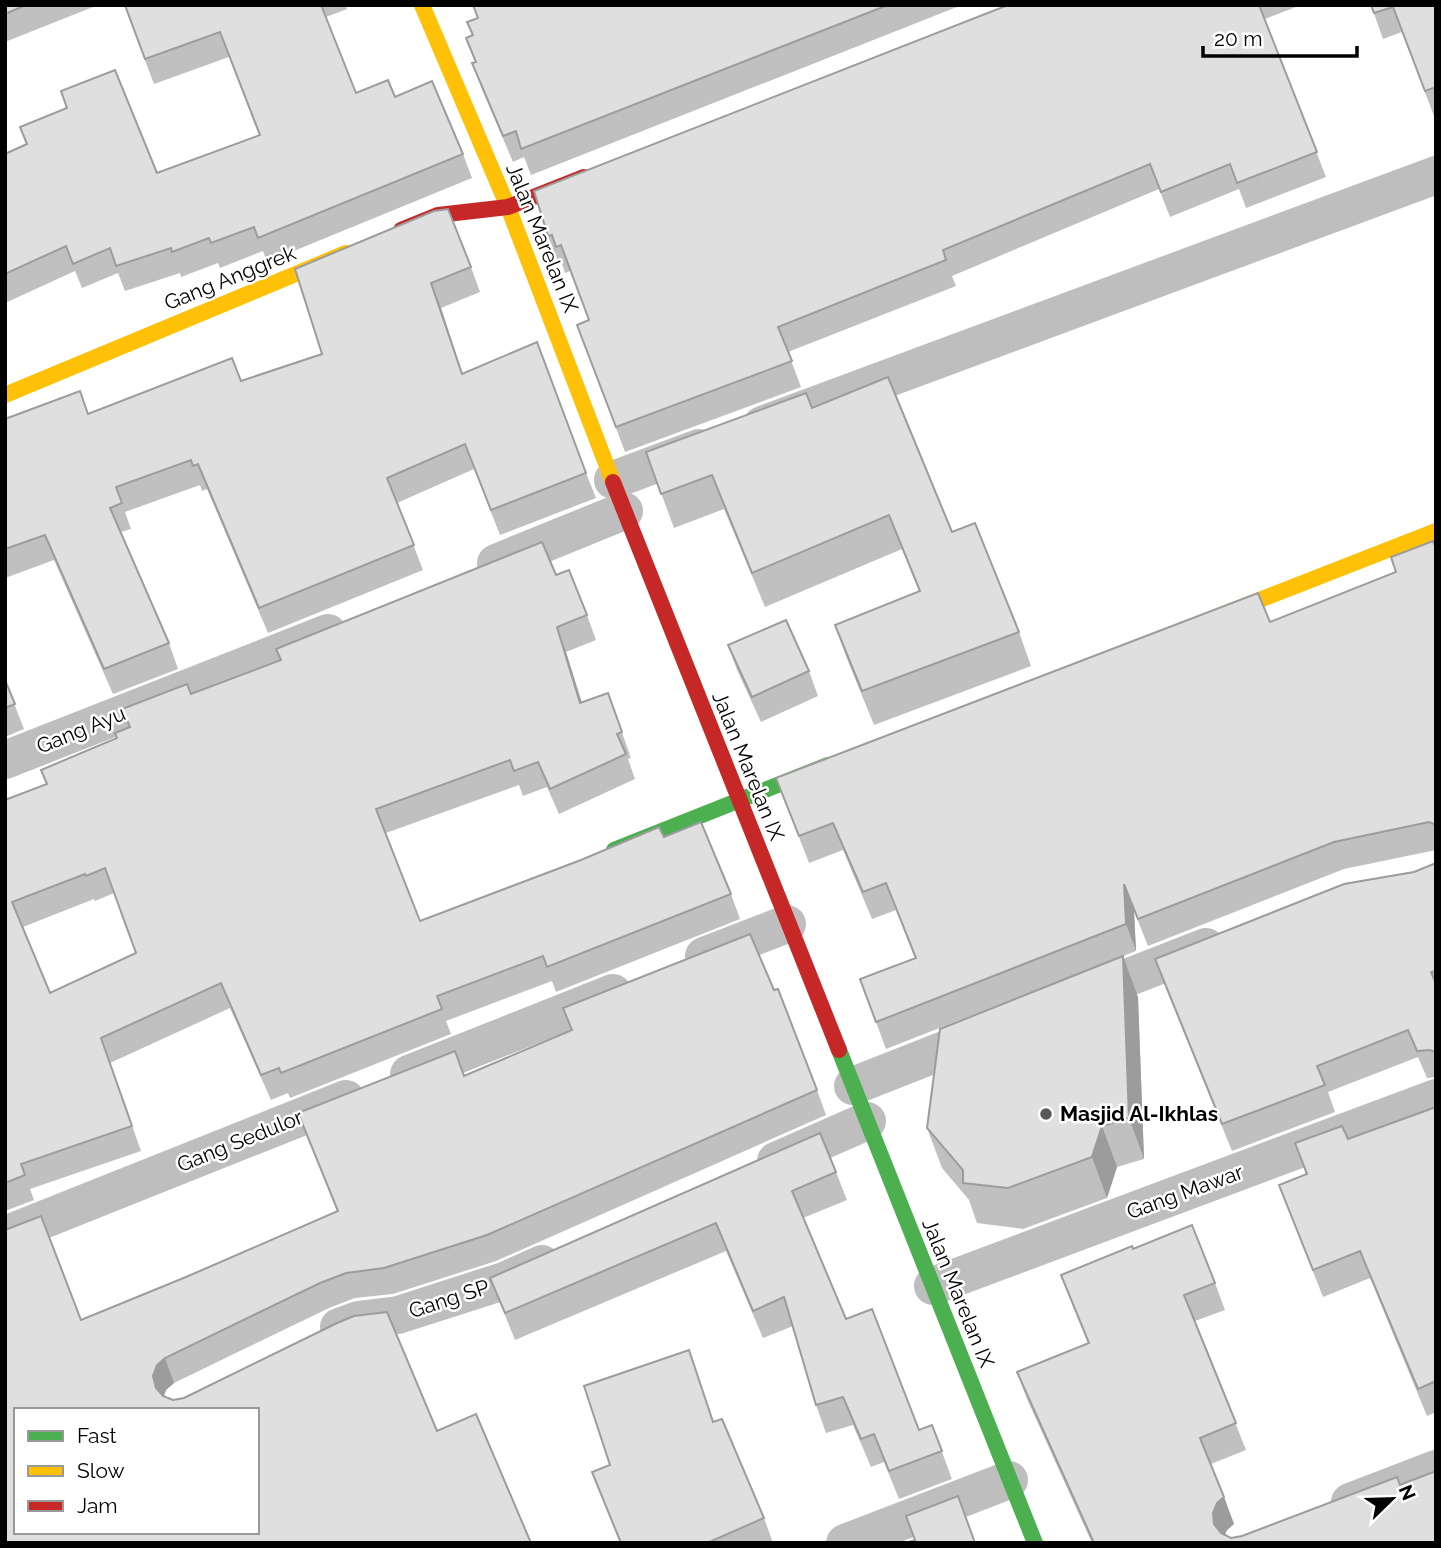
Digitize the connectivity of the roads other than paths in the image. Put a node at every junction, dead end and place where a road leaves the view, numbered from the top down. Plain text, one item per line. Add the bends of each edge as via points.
1 (422, 5) edge
2 (598, 172) edge
3 (1436, 175) edge
4 (508, 207) junction
5 (387, 236) edge
6 (361, 247) edge
7 (5, 395) edge
8 (618, 495) junction
9 (1436, 531) edge
10 (459, 579) edge
11 (360, 620) edge
12 (1201, 623) edge
13 (5, 760) edge
14 (841, 760) edge
15 (739, 799) junction
16 (603, 855) edge
17 (787, 924) junction
18 (1234, 936) edge
19 (1056, 1006) edge
20 (1018, 1021) edge
21 (853, 1086) junction
22 (1436, 1098) edge
23 (867, 1121) junction
24 (742, 1176) edge
25 (5, 1235) edge
26 (579, 1248) edge
27 (933, 1286) junction
28 (313, 1340) edge
29 (1436, 1469) edge
30 (1009, 1480) junction
31 (1321, 1513) edge
32 (845, 1543) edge
33 (1035, 1543) edge

1 - 4 main road, Jalan Marelan IX
2 - 4 main road
3 - 8 street
4 - 5 main road via 438,215
4 - 8 main road, Jalan Marelan IX
6 - 7 main road, Gang Anggrek
8 - 10 street
8 - 15 main road, Jalan Marelan IX
9 - 12 main road
11 - 13 street, Gang Ayu
14 - 15 main road
15 - 16 main road
15 - 17 main road, Jalan Marelan IX
17 - 21 main road, Jalan Marelan IX
17 - 25 street, Gang Sedulor
18 - 19 street
20 - 21 street
21 - 23 main road, Jalan Marelan IX
22 - 27 street, Gang Mawar
23 - 24 street
23 - 27 main road, Jalan Marelan IX
26 - 28 street, Gang SP via 504,1281 398,1315 358,1320
27 - 30 main road, Jalan Marelan IX
29 - 31 street
30 - 32 street
30 - 33 main road, Jalan Marelan IX

